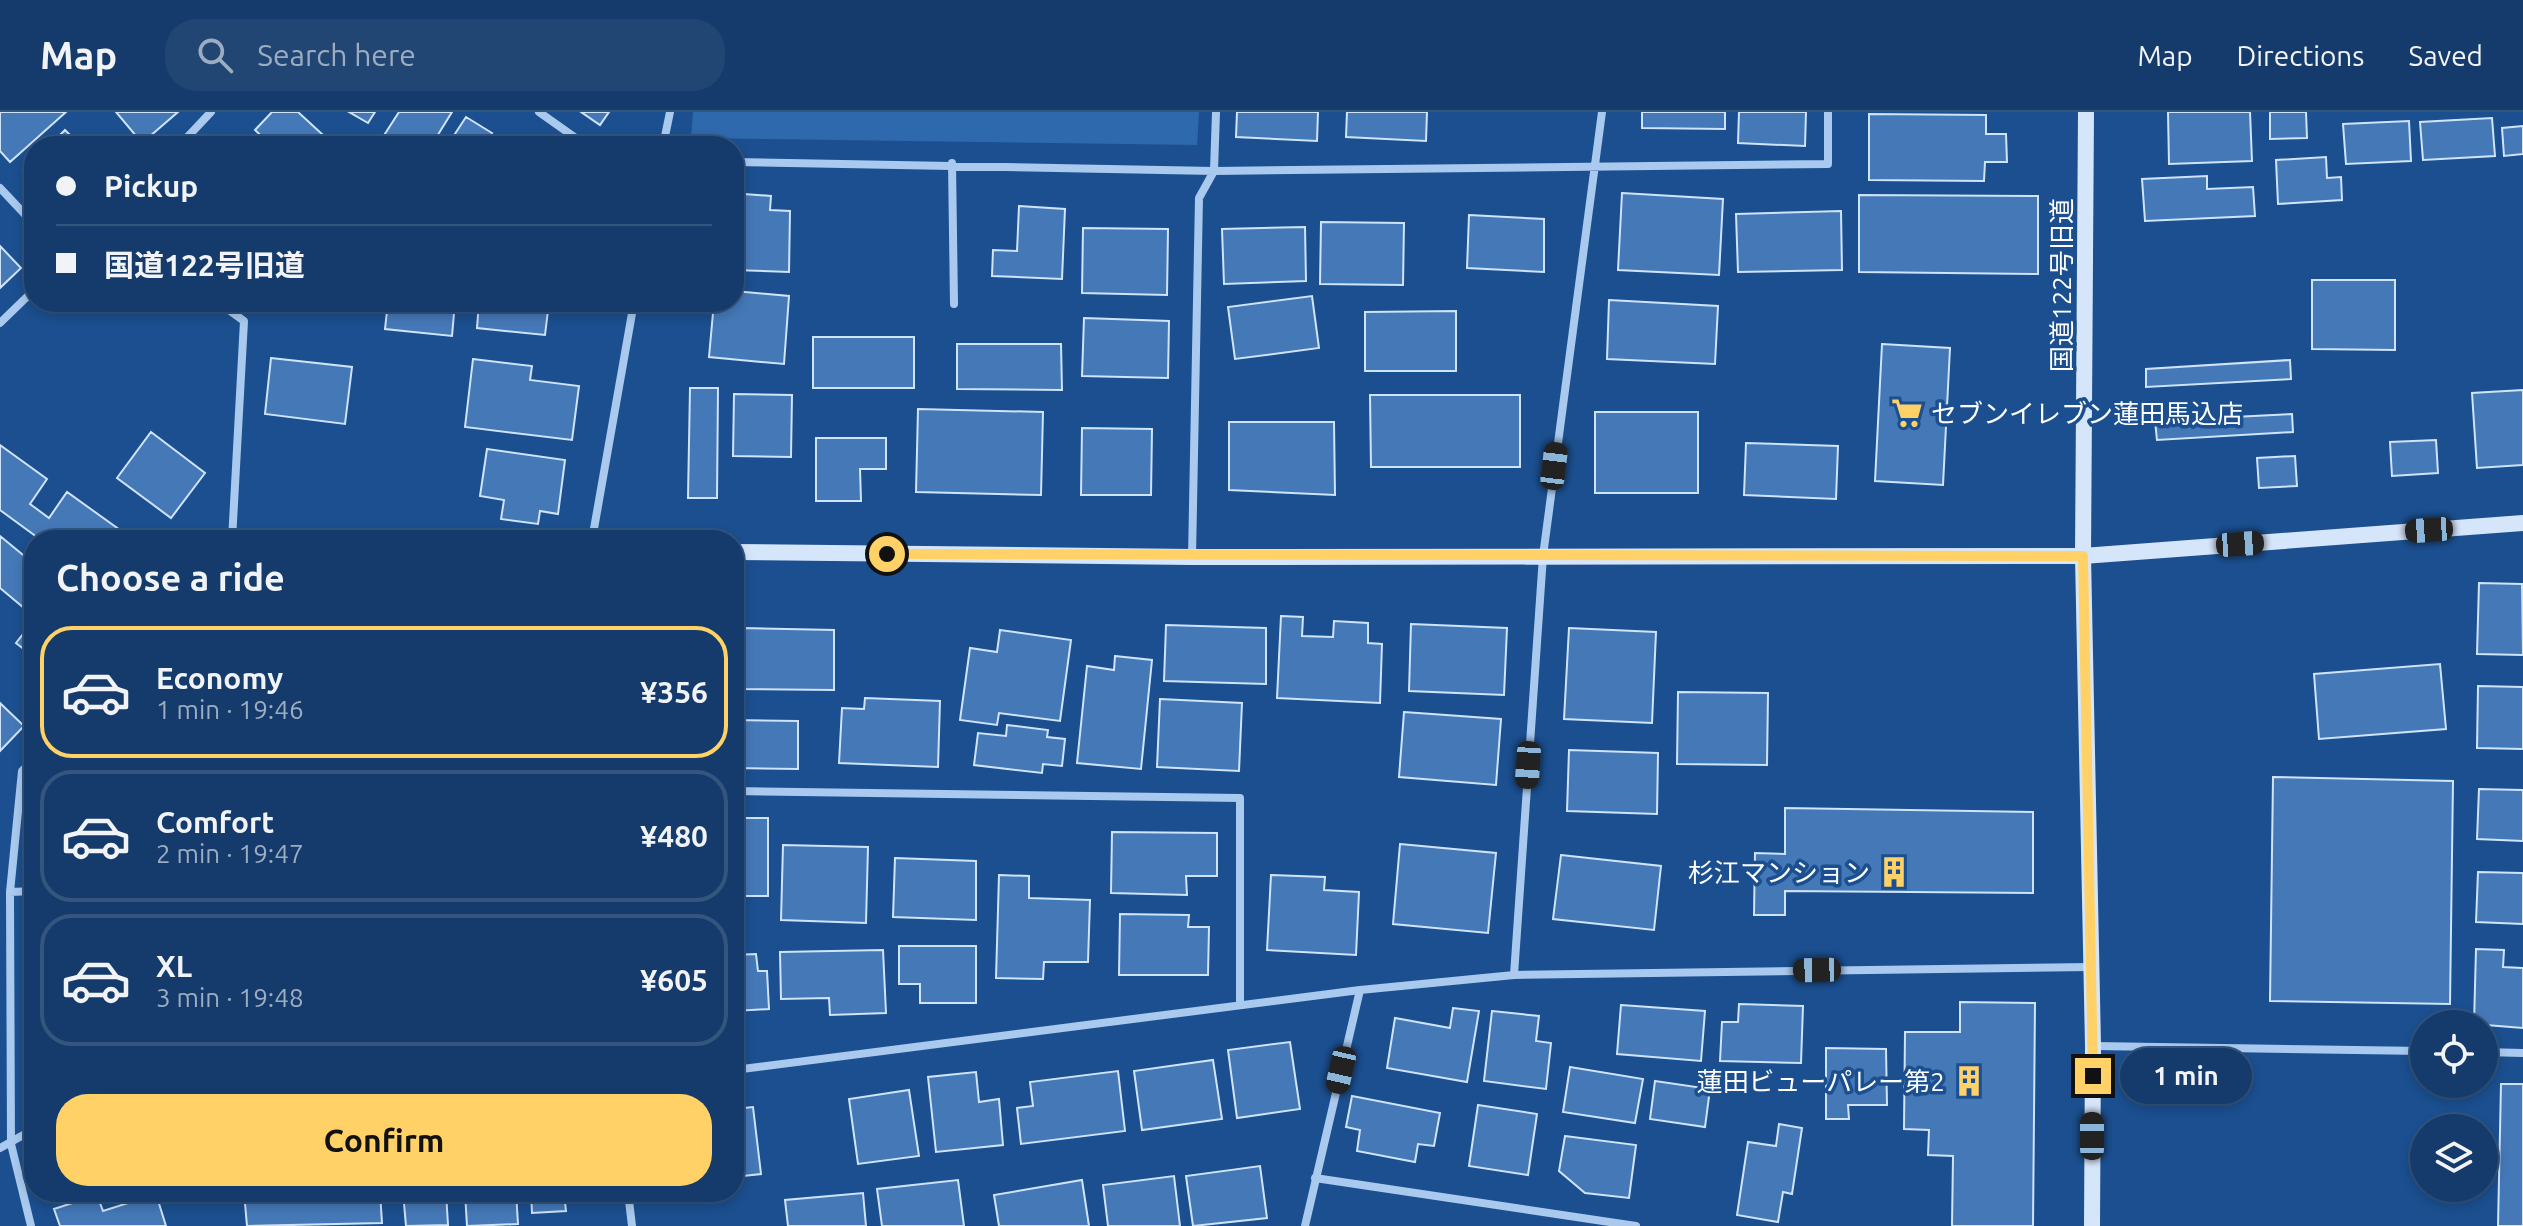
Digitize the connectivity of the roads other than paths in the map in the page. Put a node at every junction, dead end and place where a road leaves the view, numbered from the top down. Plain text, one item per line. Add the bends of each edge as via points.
1 (211, 112) edge
2 (539, 112) edge
3 (670, 112) edge
4 (1216, 112) edge
5 (1602, 112) edge
6 (1828, 112) edge
7 (2086, 112) edge
8 (188, 136) edge
9 (573, 136) edge
10 (665, 136) edge
11 (744, 162) edge
12 (952, 163) junction
13 (1592, 168) junction
14 (1214, 171) junction
15 (0, 188) edge
16 (24, 213) edge
17 (24, 300) edge
18 (954, 304) dead end
19 (232, 312) edge
20 (632, 312) edge
21 (0, 323) edge
22 (2523, 523) edge
23 (233, 530) edge
24 (594, 530) edge
25 (744, 552) edge
26 (1543, 556) junction
27 (2083, 556) junction
28 (1192, 557) junction
29 (24, 769) edge
30 (744, 791) edge
31 (24, 891) edge
32 (10, 892) junction
33 (0, 934) edge
34 (10, 942) junction
35 (2090, 967) junction
36 (1514, 975) junction
37 (1360, 990) junction
38 (1240, 1005) junction
39 (2093, 1046) junction
40 (2410, 1051) edge
41 (2498, 1052) edge
42 (2523, 1053) edge
43 (744, 1069) edge
44 (24, 1136) edge
45 (11, 1144) junction
46 (0, 1148) edge
47 (1315, 1178) junction
48 (24, 1197) edge
49 (25, 1202) edge
50 (629, 1202) edge
51 (1587, 1222) edge
52 (31, 1226) edge
53 (632, 1226) edge
54 (1305, 1226) edge
55 (1636, 1226) edge
56 (2092, 1226) edge

1 - 8 street
2 - 9 street
3 - 10 street
4 - 14 street
5 - 13 street
6 - 13 street via 1828,164
7 - 27 street, 国道122号旧道
11 - 12 street
12 - 14 street
12 - 18 street
13 - 14 street
13 - 26 street
14 - 28 street via 1199,198
15 - 16 street
17 - 21 street
19 - 23 street via 244,321
20 - 24 street
22 - 27 street
25 - 28 street
26 - 27 street
26 - 28 street
26 - 36 street
27 - 35 street, 国道122号旧道
29 - 32 street
30 - 38 street via 1240,798
31 - 32 street
32 - 34 street
33 - 34 street
34 - 45 street
35 - 36 street
35 - 39 street, 国道122号旧道
36 - 37 street
37 - 38 street
37 - 47 street
38 - 43 street
39 - 40 street
39 - 56 street, 国道122号旧道
41 - 42 street
44 - 45 street
45 - 46 street
45 - 48 street
47 - 51 street
47 - 54 street
49 - 52 street
50 - 53 street
51 - 55 street

